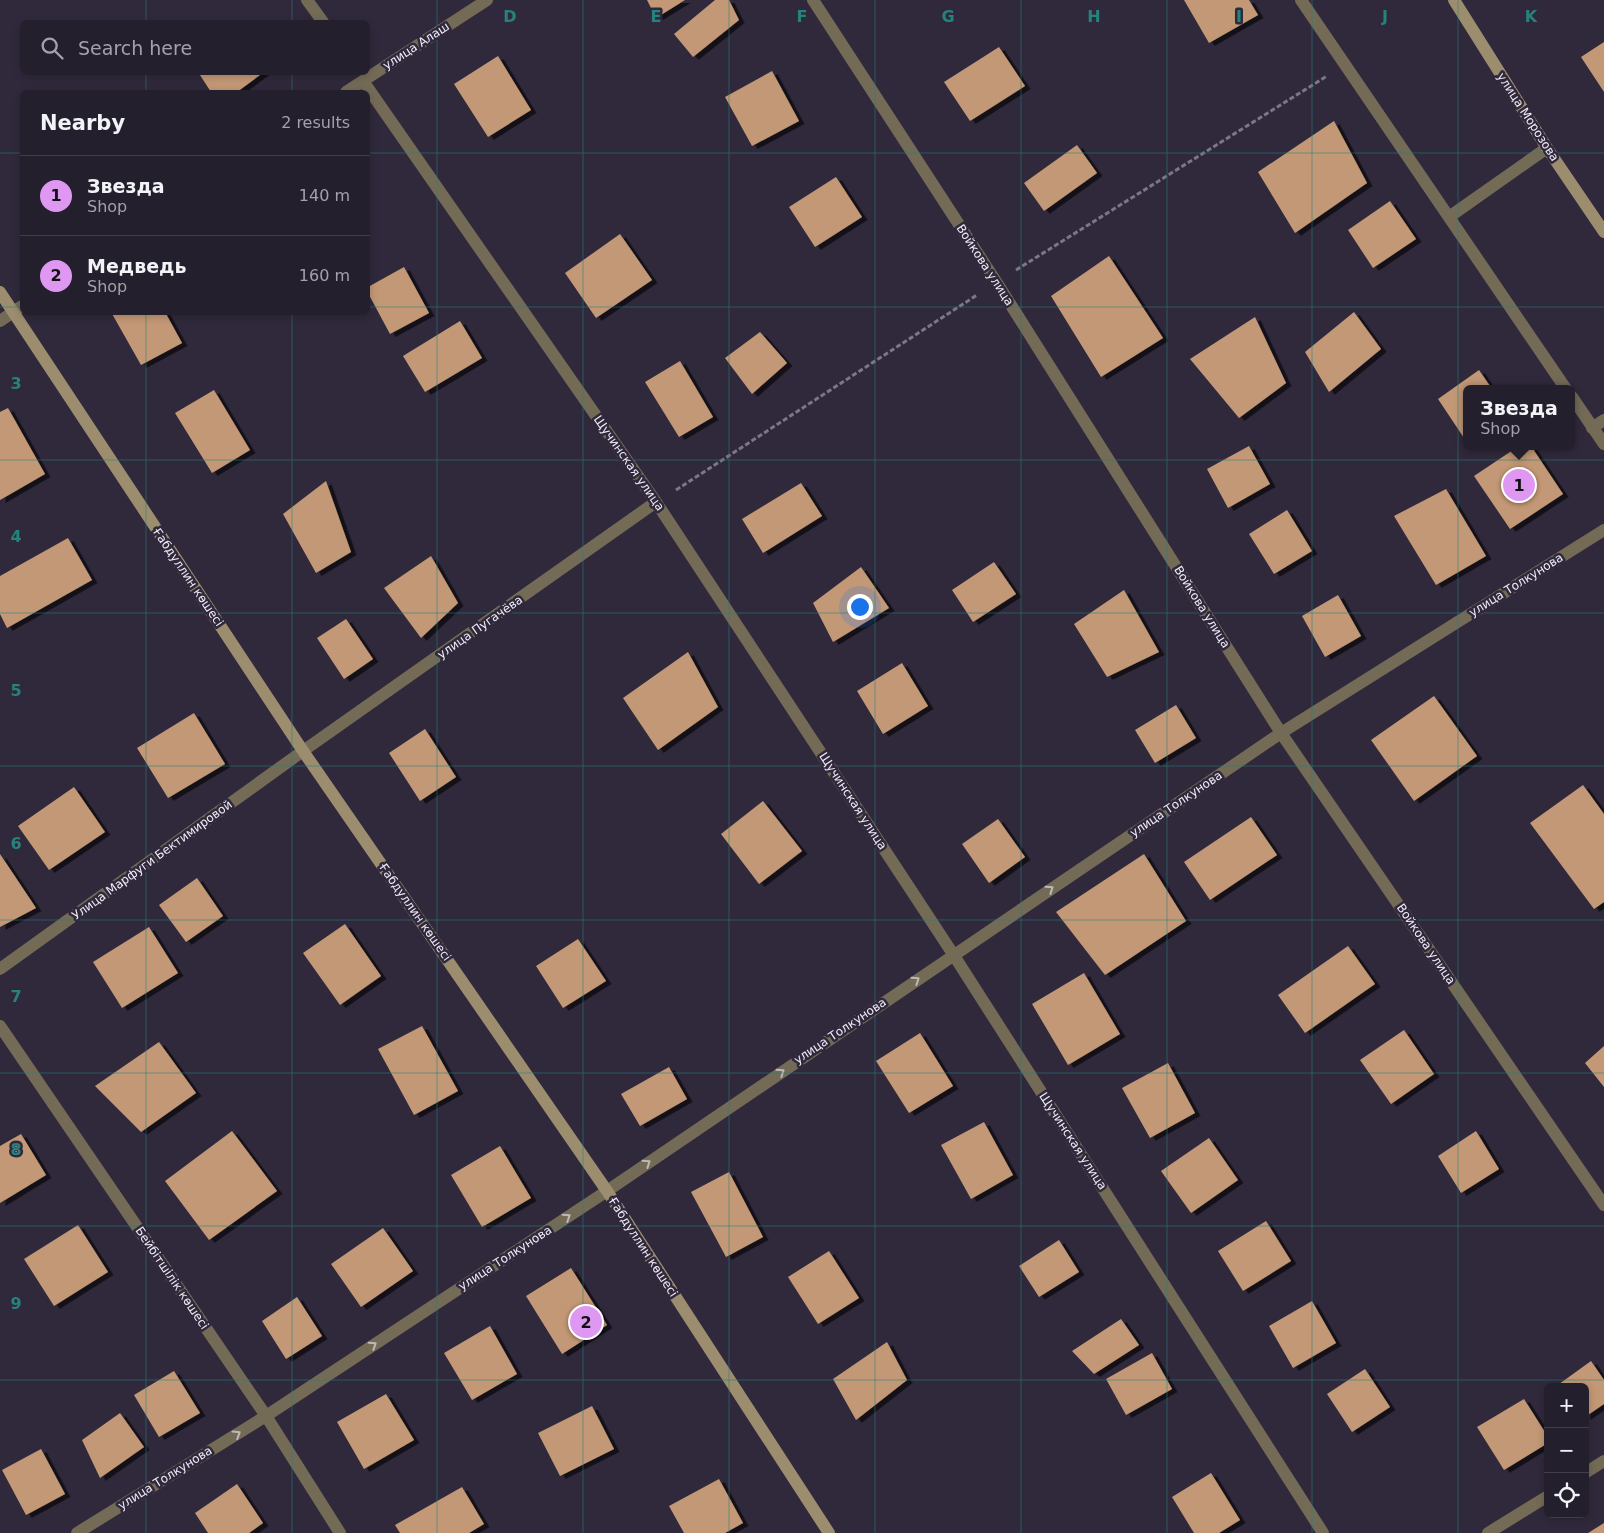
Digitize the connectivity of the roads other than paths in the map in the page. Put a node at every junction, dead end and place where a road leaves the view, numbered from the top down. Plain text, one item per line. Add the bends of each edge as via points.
1 (307, 0) edge
2 (487, 0) edge
3 (812, 0) edge
4 (1301, 0) edge
5 (1454, 0) edge
6 (322, 20) edge
7 (370, 71) edge
8 (360, 77) edge
9 (348, 90) edge
10 (369, 90) edge
11 (370, 91) edge
12 (1547, 148) junction
13 (1449, 216) junction
14 (1604, 232) edge
15 (0, 292) edge
16 (18, 309) edge
17 (22, 315) edge
18 (0, 321) edge
19 (1563, 385) edge
20 (1575, 402) edge
21 (1604, 420) edge
22 (1592, 428) junction
23 (1604, 444) edge
24 (656, 502) junction
25 (1604, 530) edge
26 (1281, 733) junction
27 (304, 751) junction
28 (953, 954) junction
29 (0, 969) edge
30 (0, 1026) edge
31 (607, 1191) junction
32 (1604, 1205) edge
33 (266, 1416) junction
34 (1604, 1461) edge
35 (1589, 1470) edge
36 (1544, 1498) edge
37 (77, 1533) edge
38 (340, 1533) edge
39 (829, 1533) edge
40 (1323, 1533) edge
41 (1488, 1533) edge

1 - 6 street
2 - 7 street, улица Алаш
3 - 26 street, Войкова улица via 997,283
4 - 13 street
5 - 12 street, улица Морозова
8 - 9 street, улица Алаш
8 - 10 street, Щучинская улица
11 - 24 street, Щучинская улица
12 - 13 street
12 - 14 street, улица Морозова
13 - 19 street
15 - 16 street, Ғабдуллин көшесі
16 - 18 street
17 - 27 street, Ғабдуллин көшесі
20 - 22 street
21 - 22 street
22 - 23 street
24 - 27 street, улица Пугачёва
24 - 28 street, Щучинская улица
25 - 26 street, улица Толкунова
28 -> 26 street, улица Толкунова
26 - 32 street, Войкова улица
27 - 29 street, Улица Марфуги Бектимировой
27 - 31 street, Ғабдуллин көшесі
31 -> 28 street, улица Толкунова
28 - 40 street, Щучинская улица
30 - 33 street, Бейбітшілік көшесі
33 -> 31 street, улица Толкунова
31 - 39 street, Ғабдуллин көшесі
37 -> 33 street, улица Толкунова
33 - 38 street, Бейбітшілік көшесі
34 - 35 street
36 - 41 street

